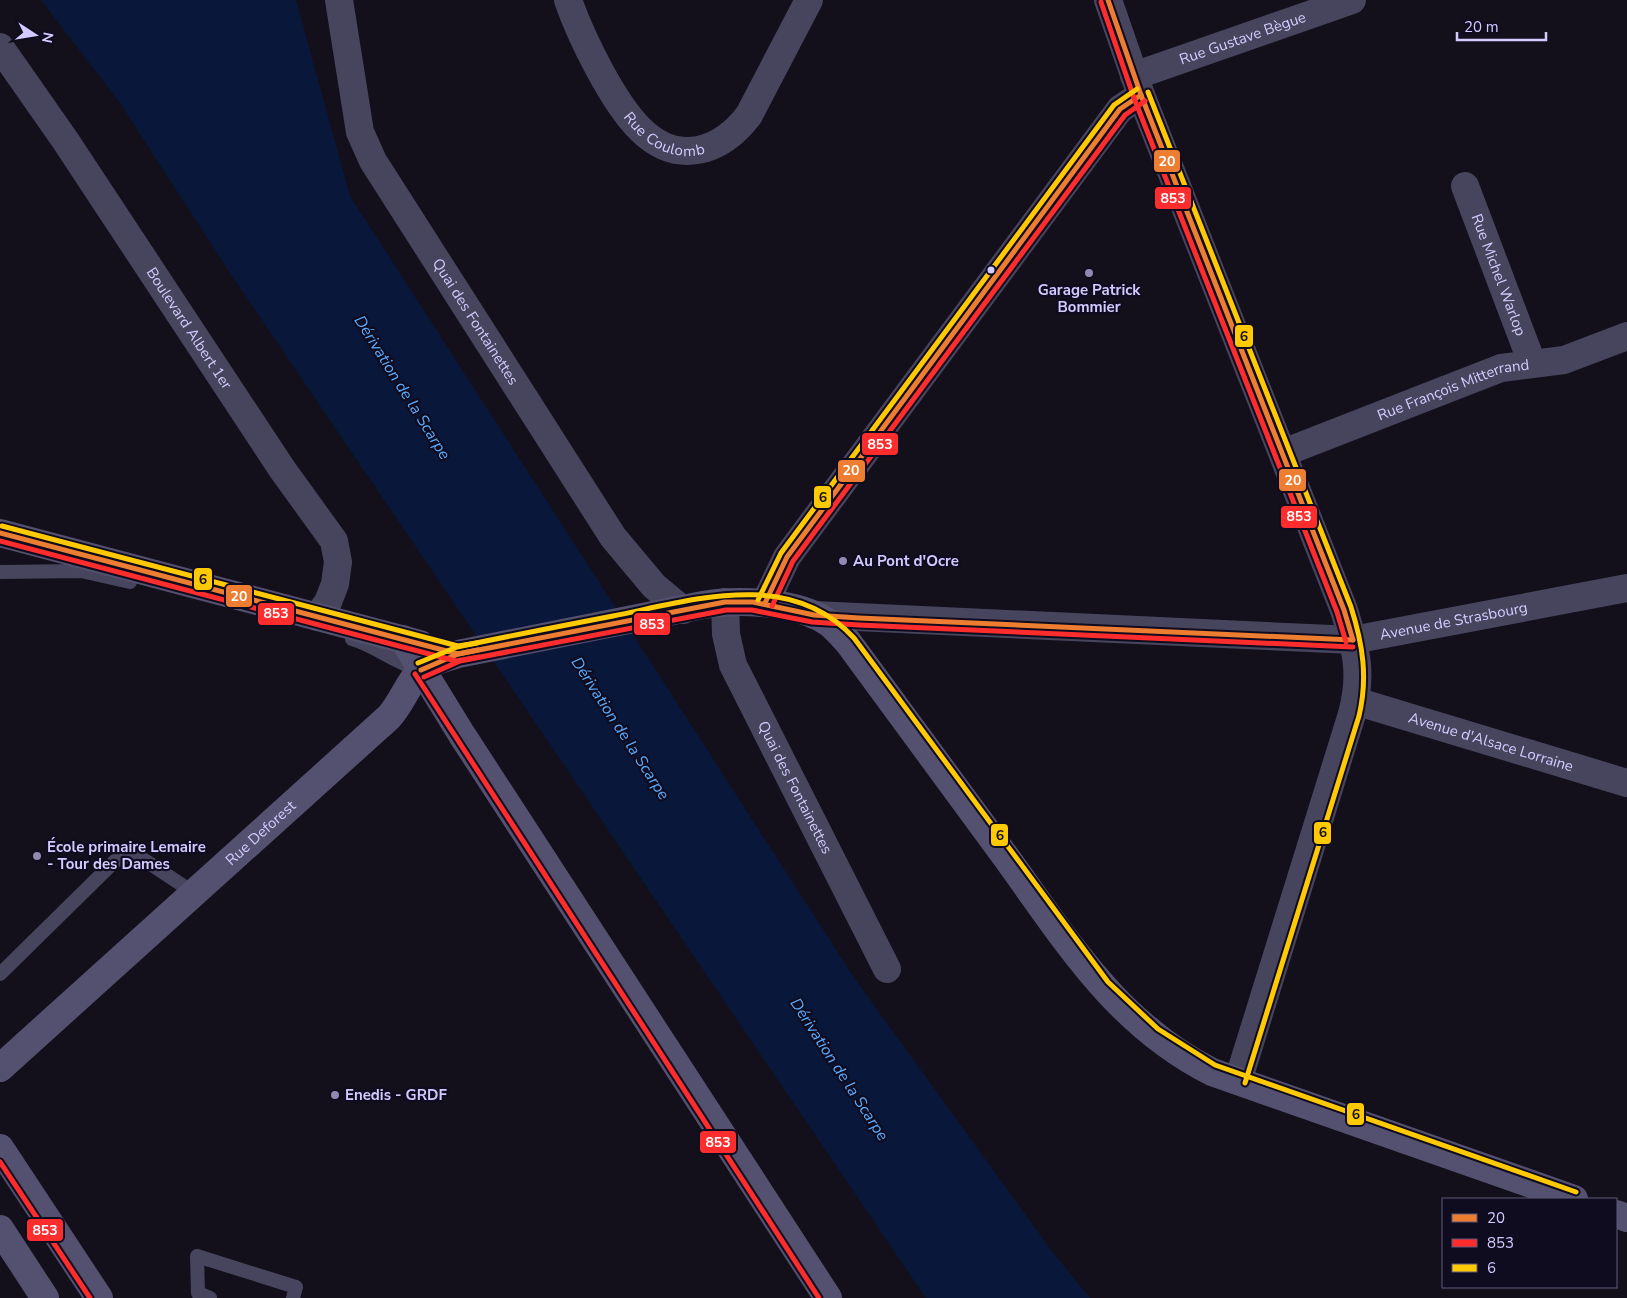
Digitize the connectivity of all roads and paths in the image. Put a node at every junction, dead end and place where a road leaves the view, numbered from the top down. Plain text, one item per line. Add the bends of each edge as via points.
1 (339, 0) edge
2 (568, 0) edge
3 (809, 0) edge
4 (1108, 0) edge
5 (1352, 0) edge
6 (2, 54) edge
7 (1138, 86) junction
8 (1465, 186) dead end
9 (1627, 336) edge
10 (1532, 363) junction
11 (1282, 453) junction
12 (0, 533) edge
13 (0, 572) edge
14 (1627, 588) edge
15 (725, 602) junction
16 (765, 603) junction
17 (683, 610) junction
18 (814, 614) junction
19 (317, 617) junction
20 (403, 640) junction
21 (1353, 640) junction
22 (458, 654) junction
23 (421, 670) junction
24 (1355, 701) junction
25 (1627, 783) edge
26 (194, 894) junction
27 (887, 968) dead end
28 (0, 974) edge
29 (0, 1068) edge
30 (1238, 1081) junction
31 (0, 1148) edge
32 (1571, 1198) edge
33 (0, 1229) edge
34 (45, 1298) edge
35 (99, 1298) edge
36 (210, 1298) edge
37 (293, 1298) edge
38 (828, 1298) edge

1 - 17 street, Quai des Fontainettes via 360,132 373,161 612,537 654,586
2 - 3 street, Rue Coulomb via 586,43 630,119 653,139 680,150 692,151 716,145 740,127
4 - 7 street
5 - 7 street, Rue Gustave Bègue
6 - 19 street, Boulevard Albert 1er via 65,140 276,461 334,541 338,562 335,584
7 - 11 street
7 - 16 street, Rue Gustave Bègue via 793,549
8 - 10 street, Rue Michel Warlop
9 - 10 street, Rue François Mitterrand via 1564,360
10 - 11 street, Rue François Mitterrand via 1501,368
11 - 21 street
12 - 19 street
13 - 23 lane via 94,572 357,640 399,663
14 - 21 street, Avenue de Strasbourg
15 - 16 street, Avenue de Strasbourg
15 - 17 street, Avenue de Strasbourg
15 - 27 street, Quai des Fontainettes via 726,634 733,666
16 - 18 street, Avenue de Strasbourg
17 - 22 street, Avenue de Strasbourg
18 - 21 street, Avenue de Strasbourg
18 - 30 street via 829,623 848,642 1102,987 1126,1012 1188,1060
19 - 20 street
20 - 22 street
20 - 23 street
21 - 24 street via 1359,665
22 - 23 street
23 - 26 street, Rue Deforest via 389,717
23 - 38 street
24 - 25 street, Avenue d'Alsace Lorraine
24 - 30 street
26 - 28 lane via 134,853 115,861
26 - 29 street, Rue Deforest
30 - 32 street
31 - 35 street
33 - 34 street
36 - 37 lane via 198,1292 196,1256 296,1287

